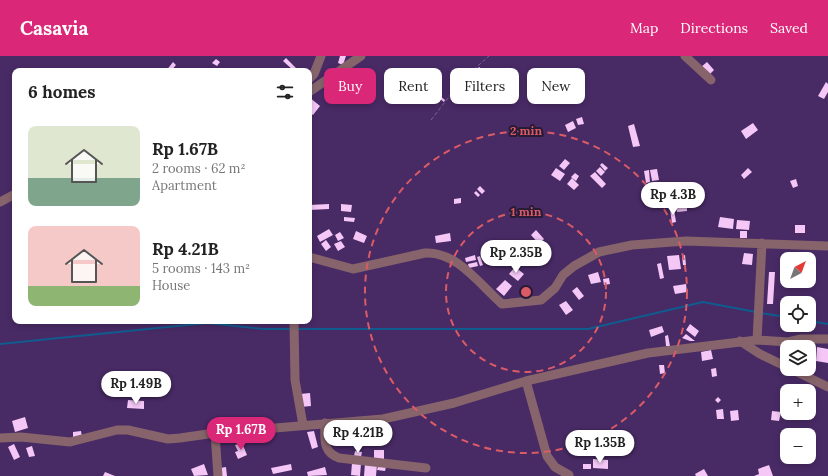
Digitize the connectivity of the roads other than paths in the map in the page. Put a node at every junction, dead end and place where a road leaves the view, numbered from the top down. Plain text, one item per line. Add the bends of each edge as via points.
1 (321, 56) edge
2 (361, 56) edge
3 (685, 56) edge
4 (312, 76) edge
5 (711, 80) dead end
6 (312, 90) edge
7 (12, 196) edge
8 (0, 202) edge
9 (762, 243) junction
10 (828, 246) edge
11 (312, 258) edge
12 (294, 324) edge
13 (828, 339) edge
14 (757, 340) junction
15 (740, 341) junction
16 (780, 364) edge
17 (805, 376) edge
18 (526, 381) junction
19 (828, 387) edge
20 (325, 423) junction
21 (303, 425) junction
22 (216, 433) junction
23 (0, 438) edge
24 (426, 468) dead end
25 (569, 475) dead end
26 (218, 476) edge

1 - 4 street
2 - 6 street
3 - 5 street
7 - 8 street
9 - 10 street
9 - 11 street via 686,241 632,245 599,252 567,270 545,298 508,305 502,304 448,257 436,252 353,269
9 - 14 street
12 - 21 street via 296,380
13 - 14 street via 801,339 788,342
14 - 15 street
15 - 16 street
15 - 18 street via 648,353
17 - 19 street
18 - 20 street via 454,403 383,419
18 - 25 street via 547,456 555,467
20 - 21 street
20 - 24 street via 325,447 331,455
21 - 22 street
22 - 23 street via 168,439 140,432 117,430 70,442 20,437
22 - 26 street

